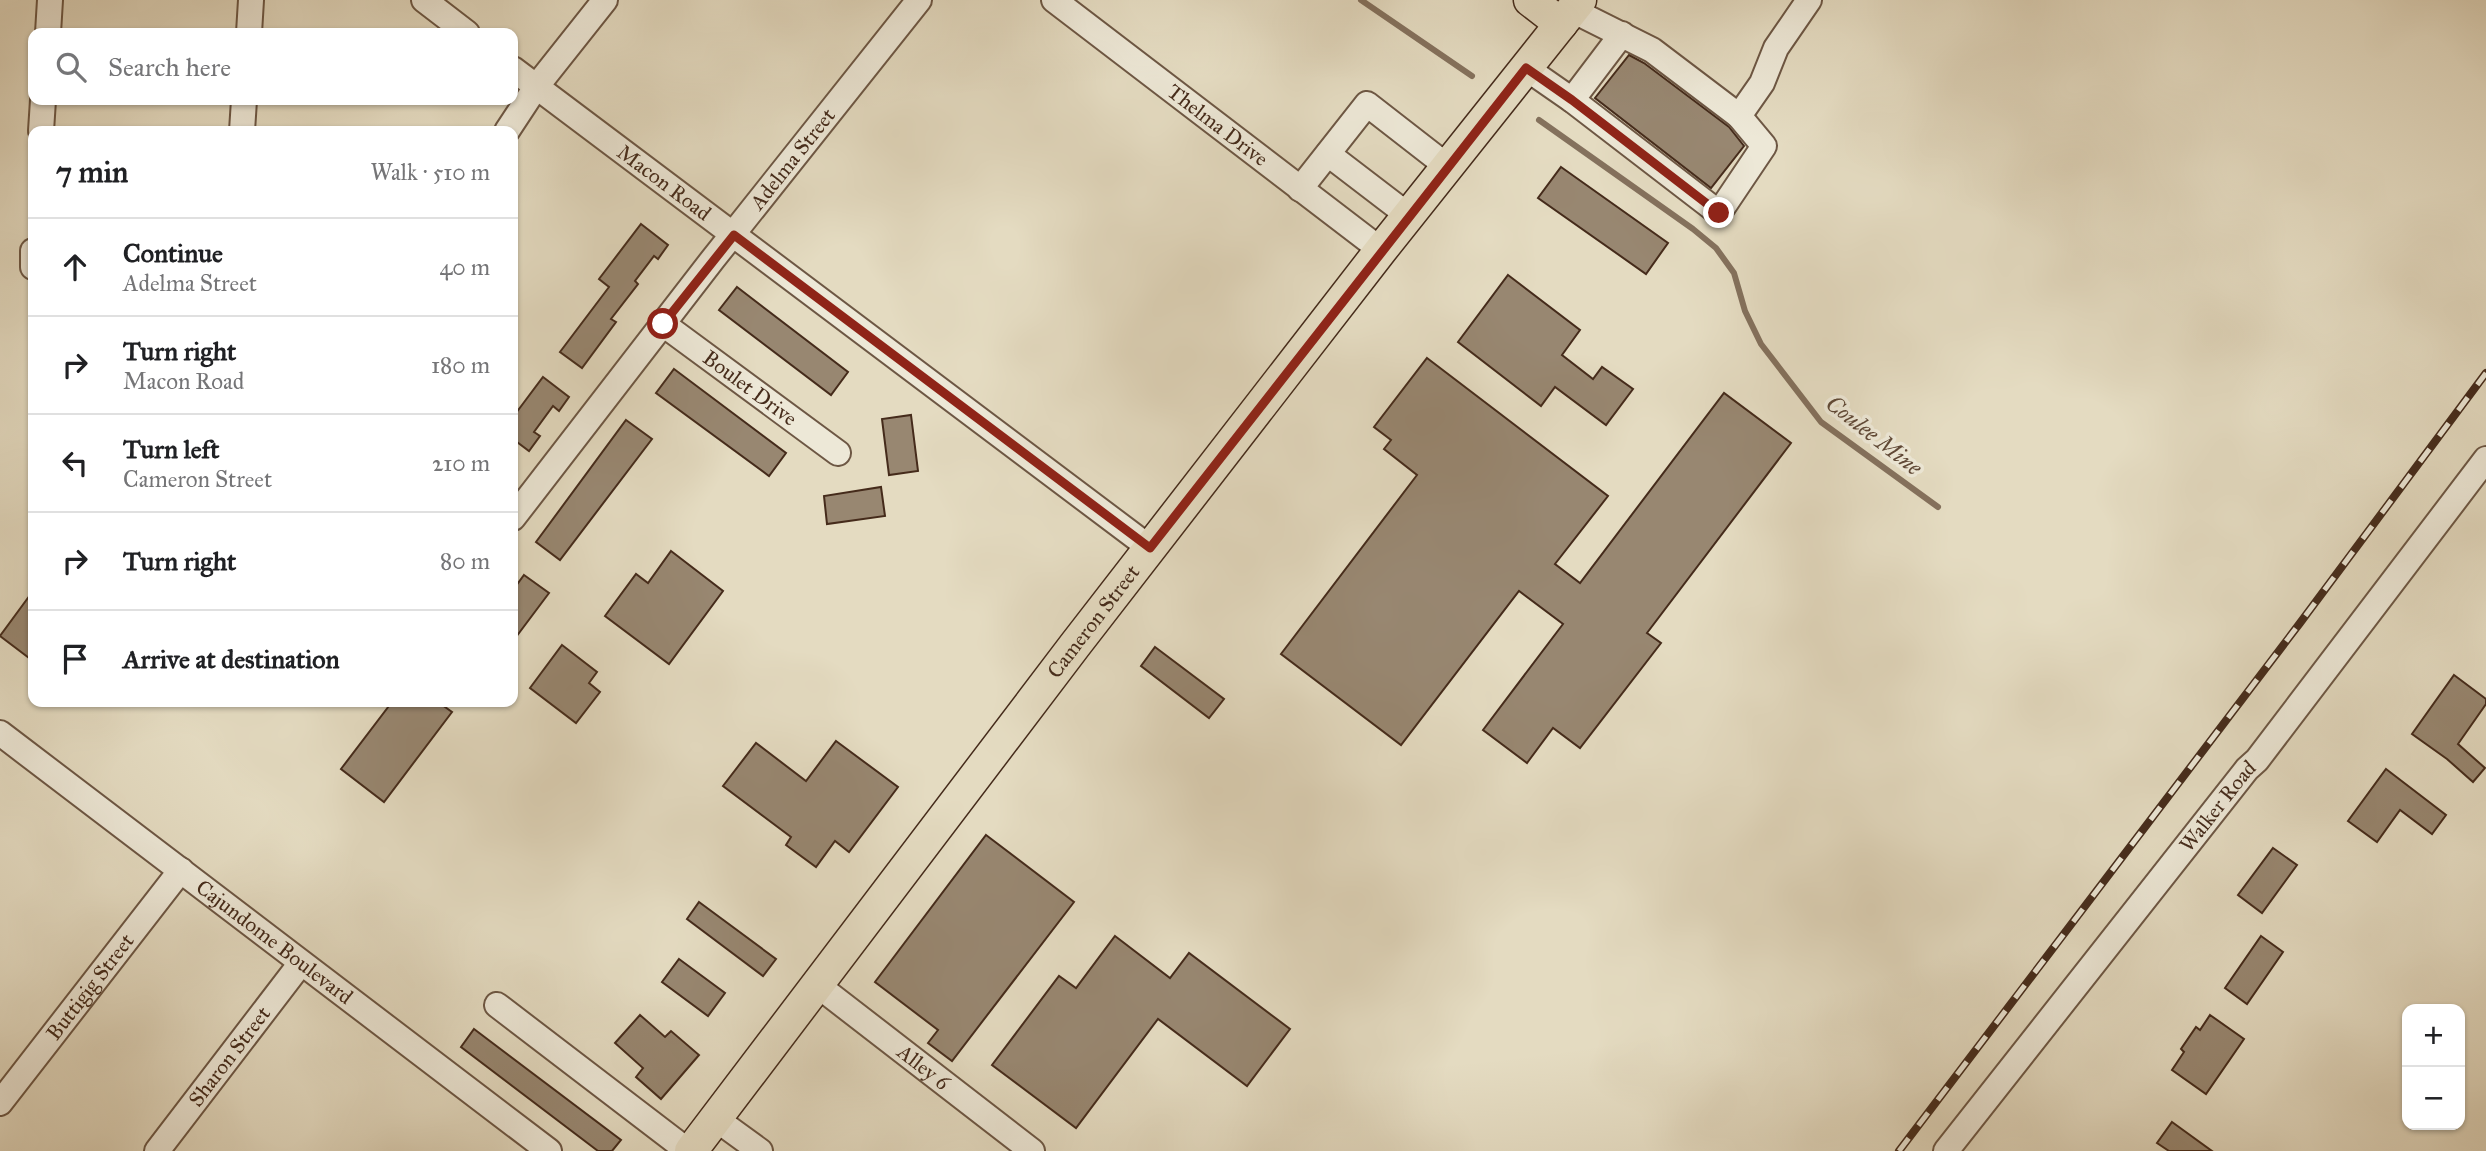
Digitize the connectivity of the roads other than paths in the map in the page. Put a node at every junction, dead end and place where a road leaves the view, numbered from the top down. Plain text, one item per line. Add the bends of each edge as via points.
1 (50, 0) edge
2 (251, 0) edge
3 (424, 0) edge
4 (605, 0) edge
5 (919, 0) edge
6 (1054, 0) edge
7 (1530, 0) edge
8 (1810, 0) edge
9 (1571, 11) edge
10 (48, 28) edge
11 (249, 28) edge
12 (460, 28) edge
13 (1622, 34) junction
14 (1526, 68) junction
15 (518, 73) edge
16 (536, 87) junction
17 (1572, 100) junction
18 (43, 105) edge
19 (244, 105) edge
20 (1740, 116) junction
21 (41, 126) edge
22 (242, 126) edge
23 (510, 126) edge
24 (1328, 154) junction
25 (1448, 167) junction
26 (1300, 189) junction
27 (1409, 216) junction
28 (734, 235) junction
29 (1381, 250) junction
30 (663, 324) junction
31 (838, 453) dead end
32 (2486, 459) edge
33 (518, 512) edge
34 (1150, 548) junction
35 (0, 733) edge
36 (181, 870) junction
37 (301, 962) junction
38 (817, 984) junction
39 (497, 1006) dead end
40 (0, 1103) edge
41 (716, 1119) junction
42 (156, 1151) edge
43 (549, 1151) edge
44 (689, 1151) edge
45 (760, 1151) edge
46 (1032, 1151) edge
47 (1946, 1151) edge

1 - 10 street
2 - 11 street
3 - 12 street
4 - 16 street
5 - 28 street, Adelma Street
6 - 26 street, Thelma Drive
7 - 9 main road
8 - 20 street via 1776,48 1762,83
9 - 13 street
9 - 14 main road, Cameron Street
13 - 17 street
13 - 20 street via 1652,50
14 - 17 street
14 - 25 main road, Cameron Street
15 - 16 street, Macon Road
16 - 23 street
16 - 28 street, Macon Road
17 - 20 street via 1719,213 1764,146
18 - 21 street
19 - 22 street
24 - 25 street via 1367,104
24 - 26 street
24 - 27 street
25 - 27 main road, Cameron Street
26 - 29 street, Thelma Drive
27 - 29 main road, Cameron Street
28 - 30 street, Adelma Street
28 - 34 street, Macon Road
29 - 34 main road, Cameron Street
30 - 31 street, Boulet Drive
30 - 33 street, Adelma Street
32 - 47 street, Walker Road via 2257,761
34 - 38 main road, Cameron Street
35 - 36 street, Cajundome Boulevard
36 - 37 street, Cajundome Boulevard
36 - 40 street, Buttigig Street
37 - 42 street, Sharon Street
37 - 43 street, Cajundome Boulevard
38 - 41 main road, Cameron Street
38 - 46 street, Alley 6
39 - 44 street
41 - 44 main road, Cameron Street
41 - 45 street

